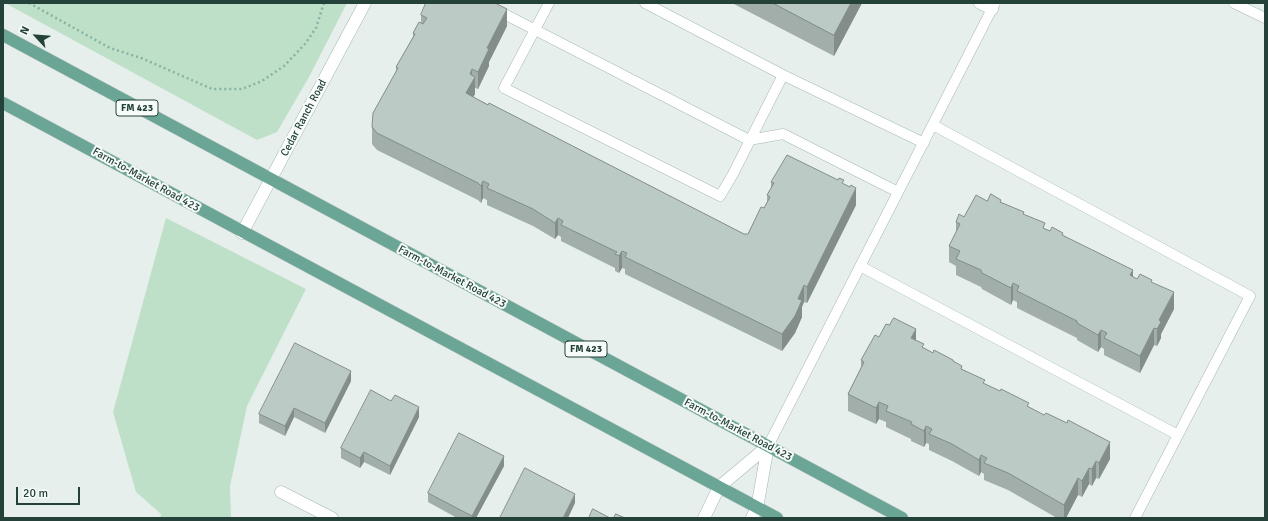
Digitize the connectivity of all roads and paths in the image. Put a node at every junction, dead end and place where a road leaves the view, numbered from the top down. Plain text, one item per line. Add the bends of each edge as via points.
1 (29, 3) edge
2 (324, 3) edge
3 (365, 3) edge
4 (483, 3) edge
5 (549, 3) edge
6 (645, 3) edge
7 (980, 3) edge
8 (1234, 3) edge
9 (993, 6) edge
10 (662, 7) edge
11 (1265, 18) edge
12 (536, 31) junction
13 (3, 35) edge
14 (783, 75) junction
15 (3, 103) edge
16 (933, 125) junction
17 (749, 140) junction
18 (924, 143) junction
19 (271, 180) junction
20 (898, 192) junction
21 (242, 233) junction
22 (860, 266) junction
23 (1178, 435) junction
24 (768, 446) junction
25 (719, 487) junction
26 (281, 492) dead end
27 (755, 513) edge
28 (332, 518) edge
29 (704, 518) edge
30 (776, 518) edge
31 (902, 518) edge
32 (1135, 518) edge

1 - 2 path via 110,48 212,89 242,89 262,81 284,66 316,28
3 - 19 street, Cedar Ranch Road
4 - 12 lane
5 - 12 lane
6 - 10 lane
7 - 9 street
8 - 11 lane
9 - 16 lane
10 - 14 lane
12 - 17 lane
12 - 17 lane via 504,88 720,196
13 - 19 main road, Farm-to-Market Road 423 / FM 423
14 - 17 lane
14 - 18 lane
15 - 21 main road, Farm-to-Market Road 423
16 - 18 lane
16 - 23 lane via 1250,296
17 - 20 lane via 783,134
18 - 20 lane
19 - 21 street, Cedar Ranch Road
19 - 24 main road, Farm-to-Market Road 423 / FM 423
20 - 22 lane
21 - 25 main road, Farm-to-Market Road 423
22 - 23 lane
22 - 24 lane
23 - 32 lane
24 - 25 street
24 - 27 street
24 - 31 main road, Farm-to-Market Road 423 / FM 423
25 - 27 main road, Farm-to-Market Road 423
25 - 29 street
26 - 28 street
27 - 30 main road, Farm-to-Market Road 423

